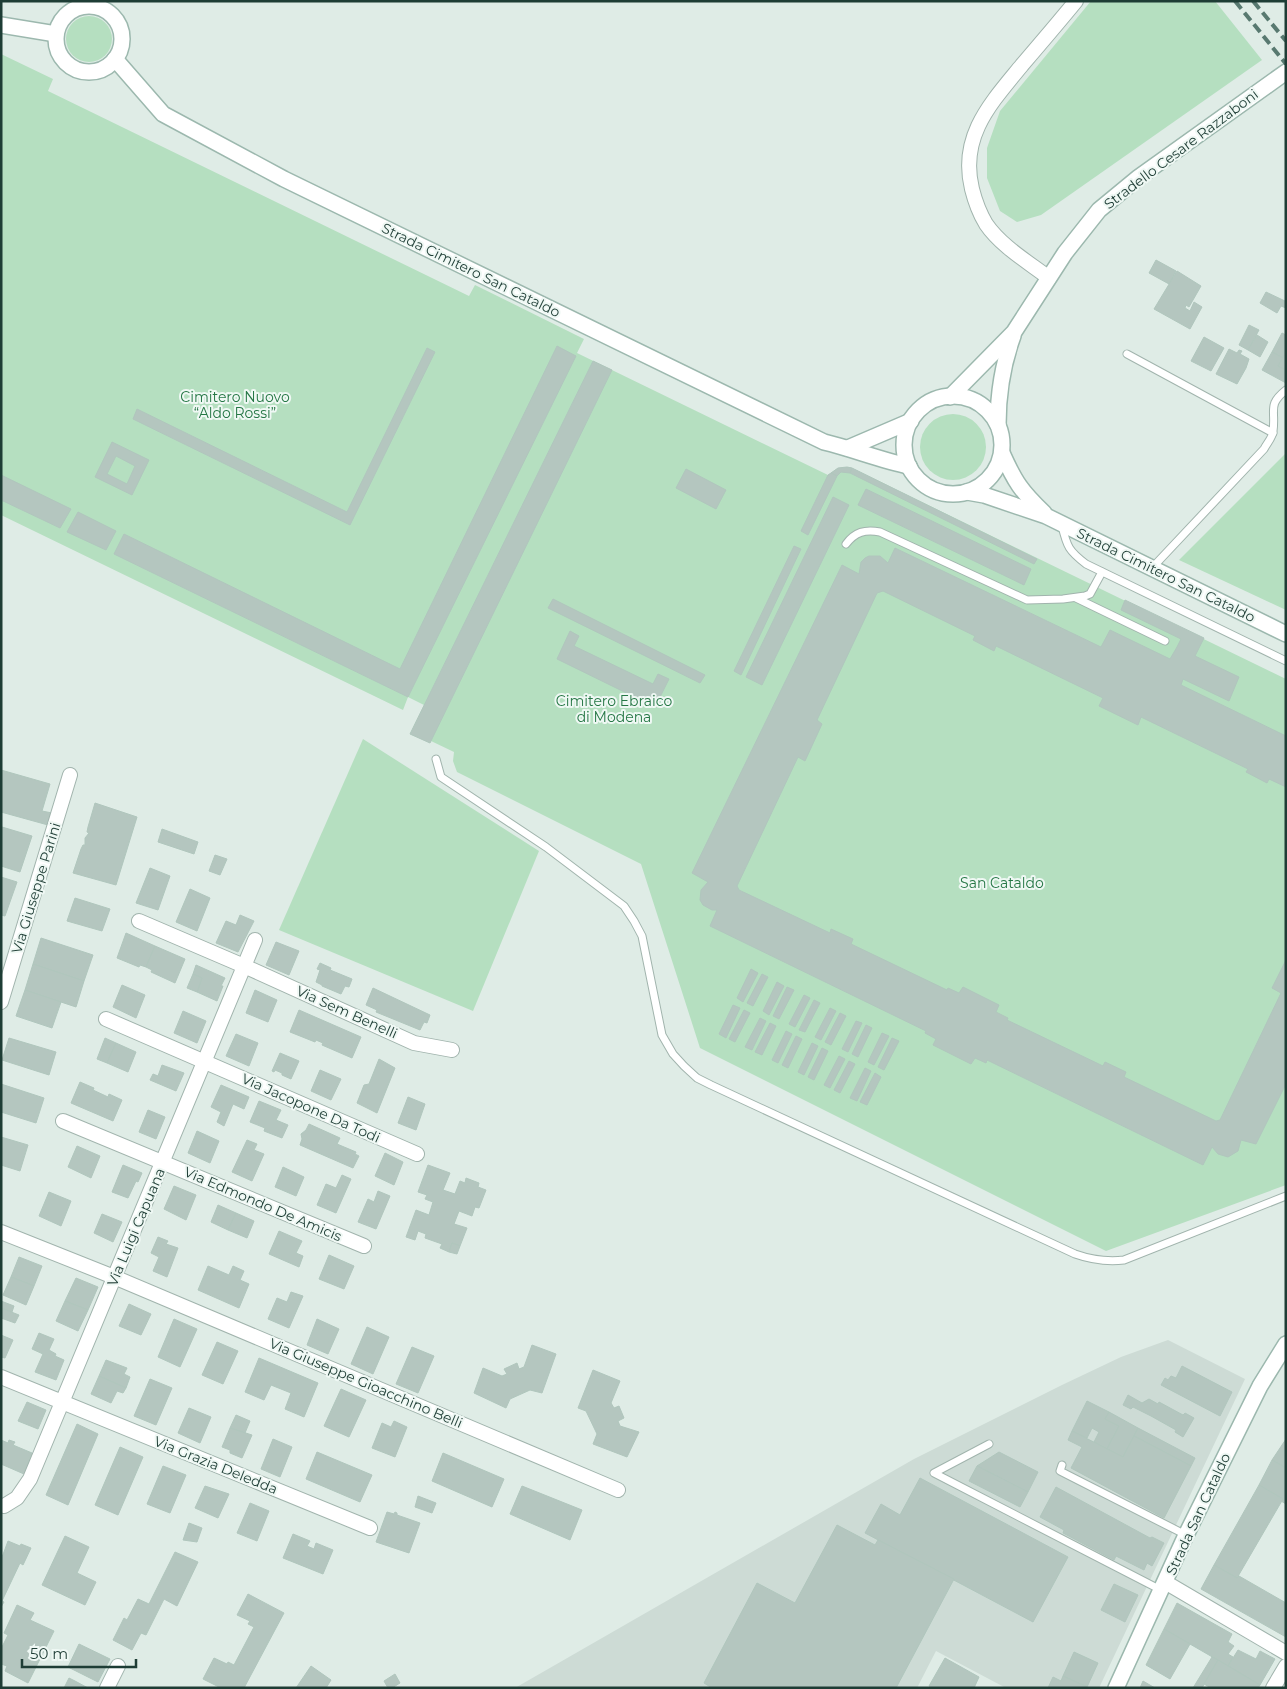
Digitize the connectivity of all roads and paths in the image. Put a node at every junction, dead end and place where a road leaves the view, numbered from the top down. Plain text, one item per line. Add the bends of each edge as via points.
1 (1076, 1) edge
2 (104, 5) edge
3 (1, 25) edge
4 (56, 34) junction
5 (115, 59) junction
6 (1286, 72) edge
7 (1049, 278) junction
8 (1014, 332) junction
9 (1127, 354) dead end
10 (1286, 390) edge
11 (950, 397) junction
12 (911, 421) junction
13 (998, 425) junction
14 (1273, 433) junction
15 (848, 448) junction
16 (1002, 453) junction
17 (908, 466) junction
18 (968, 492) junction
19 (1046, 516) junction
20 (1061, 523) junction
21 (846, 544) dead end
22 (1152, 568) junction
23 (1102, 572) junction
24 (1076, 597) junction
25 (1286, 634) edge
26 (1165, 641) dead end
27 (1286, 661) edge
28 (436, 759) dead end
29 (70, 775) dead end
30 (138, 921) dead end
31 (255, 940) dead end
32 (244, 966) junction
33 (1, 1002) edge
34 (106, 1019) dead end
35 (452, 1050) dead end
36 (204, 1062) junction
37 (63, 1121) dead end
38 (417, 1154) dead end
39 (163, 1162) junction
40 (1286, 1196) edge
41 (1, 1232) edge
42 (364, 1246) dead end
43 (114, 1277) junction
44 (1286, 1344) edge
45 (1, 1376) edge
46 (63, 1402) junction
47 (989, 1444) dead end
48 (1062, 1465) dead end
49 (618, 1490) dead end
50 (2, 1508) edge
51 (370, 1528) dead end
52 (1186, 1535) junction
53 (1164, 1586) junction
54 (1286, 1653) edge
55 (118, 1666) dead end
56 (1286, 1666) edge
57 (107, 1688) edge
58 (1116, 1688) edge
59 (1273, 1688) edge

1 - 7 street via 989,105 974,134 970,155 969,175 986,224 1016,254
2 - 4 street via 78,7 67,13 59,22
2 - 5 street via 119,25 122,37
3 - 4 street
4 - 5 street via 60,55 66,64 76,69 97,71
5 - 15 street, Strada Cimitero San Cataldo via 163,114 284,179 824,442
6 - 7 street, Stradello Cesare Razzaboni via 1146,172 1099,210
7 - 8 street, Stradello Cesare Razzaboni
8 - 11 street, Stradello Cesare Razzaboni
8 - 13 street, Stradello Cesare Razzaboni via 1001,375
9 - 14 lane
10 - 14 lane via 1272,407
11 - 12 street via 927,404
11 - 13 street via 973,400 992,415
12 - 15 street
12 - 17 street via 904,443
13 - 16 street
14 - 22 lane via 1264,449
15 - 17 street, Strada Cimitero San Cataldo
16 - 18 street via 990,478
16 - 19 street, Strada Cimitero San Cataldo via 1022,492
17 - 18 street via 933,490 950,494
18 - 19 street, Strada Cimitero San Cataldo via 984,494
19 - 20 street, Strada Cimitero San Cataldo
20 - 22 street, Strada Cimitero San Cataldo
20 - 23 lane via 1072,554
21 - 24 lane via 856,533 880,532 1027,600
22 - 25 street, Strada Cimitero San Cataldo
23 - 24 lane via 1090,594
23 - 27 lane
24 - 26 lane
28 - 40 lane via 441,777 546,847 624,906 642,936 662,1035 672,1054 697,1078 1092,1260 1124,1260
29 - 33 street, Via Giuseppe Parini
30 - 32 street, Via Sem Benelli
31 - 32 street, Via Luigi Capuana
32 - 35 street, Via Sem Benelli via 414,1043
32 - 36 street, Via Luigi Capuana
34 - 36 street, Via Jacopone Da Todi
36 - 38 street, Via Jacopone Da Todi
36 - 39 street, Via Luigi Capuana
37 - 39 street, Via Edmondo De Amicis
39 - 42 street, Via Edmondo De Amicis
39 - 43 street, Via Luigi Capuana
41 - 43 street, Via Giuseppe Gioacchino Belli
43 - 46 street, Via Luigi Capuana
43 - 49 street, Via Giuseppe Gioacchino Belli
44 - 52 street, Strada San Cataldo via 1260,1386
45 - 46 street, Via Grazia Deledda
46 - 50 street, Via Luigi Capuana via 30,1479 17,1498
46 - 51 street, Via Grazia Deledda
47 - 53 lane via 934,1473
48 - 52 lane via 1060,1470
52 - 53 street, Strada San Cataldo
53 - 54 street
53 - 58 street, Strada San Cataldo
55 - 57 street
56 - 59 street

